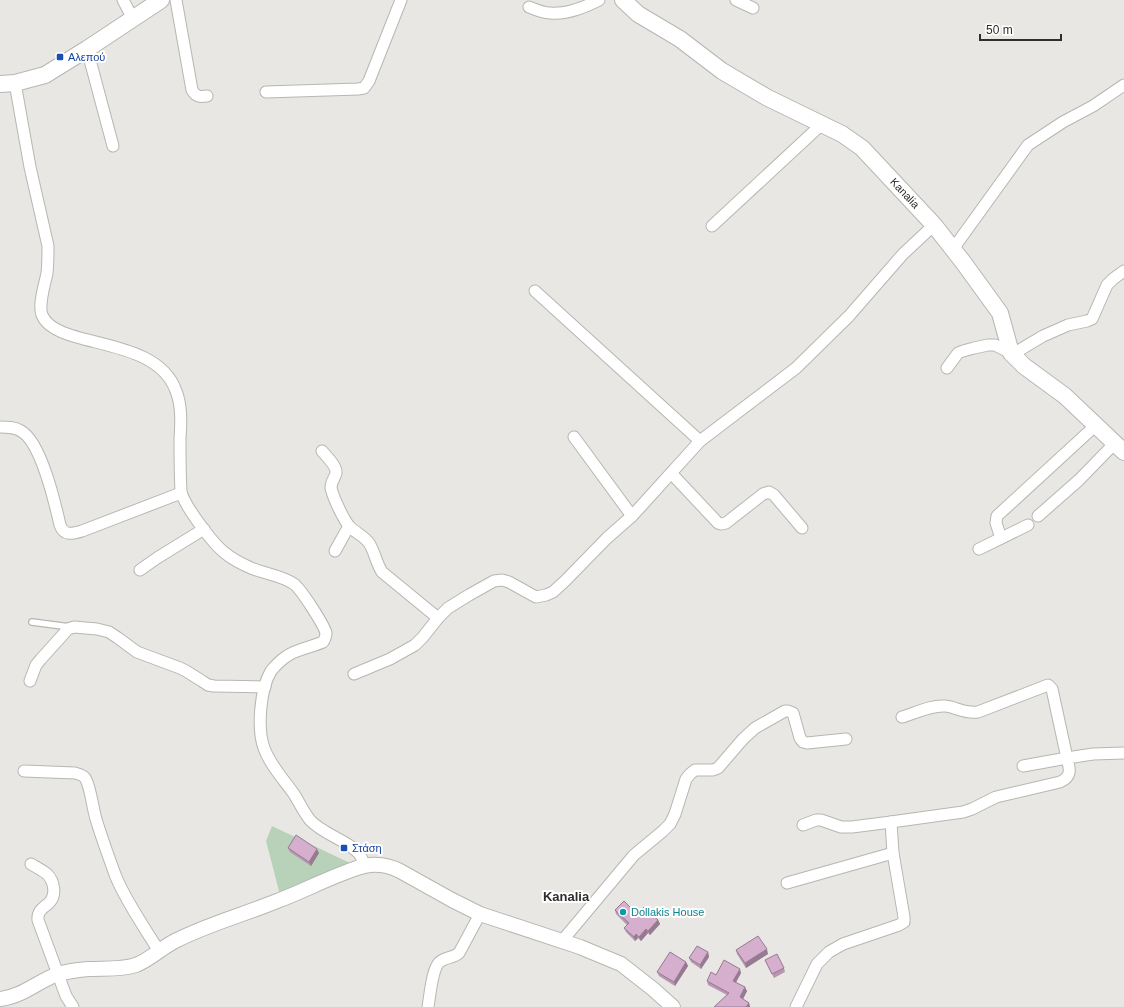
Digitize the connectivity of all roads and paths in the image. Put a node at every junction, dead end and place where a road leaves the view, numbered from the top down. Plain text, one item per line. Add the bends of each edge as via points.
1 (123, 0) edge
2 (161, 0) edge
3 (176, 0) edge
4 (401, 0) edge
5 (599, 0) edge
6 (623, 0) edge
7 (736, 0) edge
8 (529, 7) dead end
9 (753, 8) dead end
10 (133, 19) junction
11 (87, 49) junction
12 (8, 83) edge
13 (1124, 85) edge
14 (266, 92) dead end
15 (207, 96) dead end
16 (822, 124) junction
17 (113, 146) dead end
18 (934, 225) junction
19 (712, 226) dead end
20 (953, 249) junction
21 (1124, 271) edge
22 (535, 291) dead end
23 (1011, 353) junction
24 (947, 368) dead end
25 (1095, 426) junction
26 (0, 427) edge
27 (574, 437) dead end
28 (700, 441) junction
29 (1119, 448) edge
30 (322, 451) dead end
31 (671, 473) junction
32 (181, 493) junction
33 (632, 516) junction
34 (1038, 516) dead end
35 (1028, 525) dead end
36 (349, 526) junction
37 (802, 528) dead end
38 (204, 529) junction
39 (1002, 538) junction
40 (979, 550) dead end
41 (335, 551) dead end
42 (140, 570) dead end
43 (438, 618) junction
44 (32, 622) dead end
45 (71, 627) junction
46 (354, 674) dead end
47 (30, 681) dead end
48 (265, 687) junction
49 (902, 716) dead end
50 (846, 739) dead end
51 (1124, 753) edge
52 (1067, 758) junction
53 (1024, 766) dead end
54 (24, 771) dead end
55 (890, 822) junction
56 (803, 825) dead end
57 (893, 853) junction
58 (31, 864) dead end
59 (365, 866) junction
60 (787, 883) dead end
61 (480, 914) junction
62 (562, 941) junction
63 (158, 951) junction
64 (58, 974) junction
65 (0, 999) edge
66 (73, 1007) edge
67 (428, 1007) edge
68 (673, 1007) edge
69 (796, 1007) edge

1 - 10 street
2 - 10 main road
3 - 15 street via 192,90 197,96
4 - 14 street via 370,81 364,88
5 - 8 street via 560,13
6 - 16 main road, Kanalia via 638,14 680,39 722,71 768,98
7 - 9 street
10 - 11 main road
11 - 12 main road via 45,75
11 - 17 street
12 - 32 street via 48,246 49,259 41,314 45,321 62,332 130,351 162,369 169,376 176,389 180,412
13 - 20 street via 1028,145
16 - 18 main road, Kanalia via 862,148
16 - 19 street
18 - 20 main road, Kanalia
18 - 28 street via 903,254 849,316 796,368
20 - 23 main road, Kanalia via 1000,313
21 - 23 street via 1107,286 1092,319 1068,325
22 - 28 street
23 - 24 street via 992,345 974,348 958,353
23 - 25 main road via 1024,366 1069,399
25 - 29 main road
25 - 39 street via 997,516 996,523
26 - 32 street via 18,429 31,440 47,476 60,525 66,533 82,531
27 - 33 street
28 - 31 street
29 - 34 street
30 - 36 street via 336,470 331,489
31 - 33 street
31 - 37 street via 718,523 726,523 769,492
32 - 38 street
33 - 43 street via 553,592 536,597 509,582 494,581 452,605
35 - 39 street
36 - 41 street
36 - 43 street via 370,543 382,572
38 - 42 street
38 - 48 street via 218,547 231,557 296,585 326,633 323,642 288,655 271,672
39 - 40 street
43 - 46 street via 415,645 390,660
44 - 45 lane
45 - 47 street via 39,662
45 - 48 street via 109,632 137,652 186,671 208,685
48 - 59 street via 260,723 263,747 268,759 310,820 353,848 360,854
49 - 52 street via 938,706 978,712 1048,685 1052,689
50 - 62 street via 803,742 794,715 788,711 755,728 718,768 692,772 687,776 670,824 634,855
51 - 52 street
52 - 53 street
52 - 55 street via 1070,769 1066,779 1060,782 996,797 963,812
54 - 63 street via 75,773 86,779 95,816 117,878
55 - 56 street via 841,827 816,820
55 - 57 street
57 - 60 street
57 - 69 street via 904,922 828,952 818,964
58 - 64 street via 47,874 53,886 51,902 40,911 38,917
59 - 61 street via 379,864 393,867
59 - 63 street via 176,940
61 - 62 street
61 - 67 street via 459,953 441,960 435,967
62 - 68 street via 621,964
63 - 64 street via 132,966
64 - 65 street via 15,996
64 - 66 street

